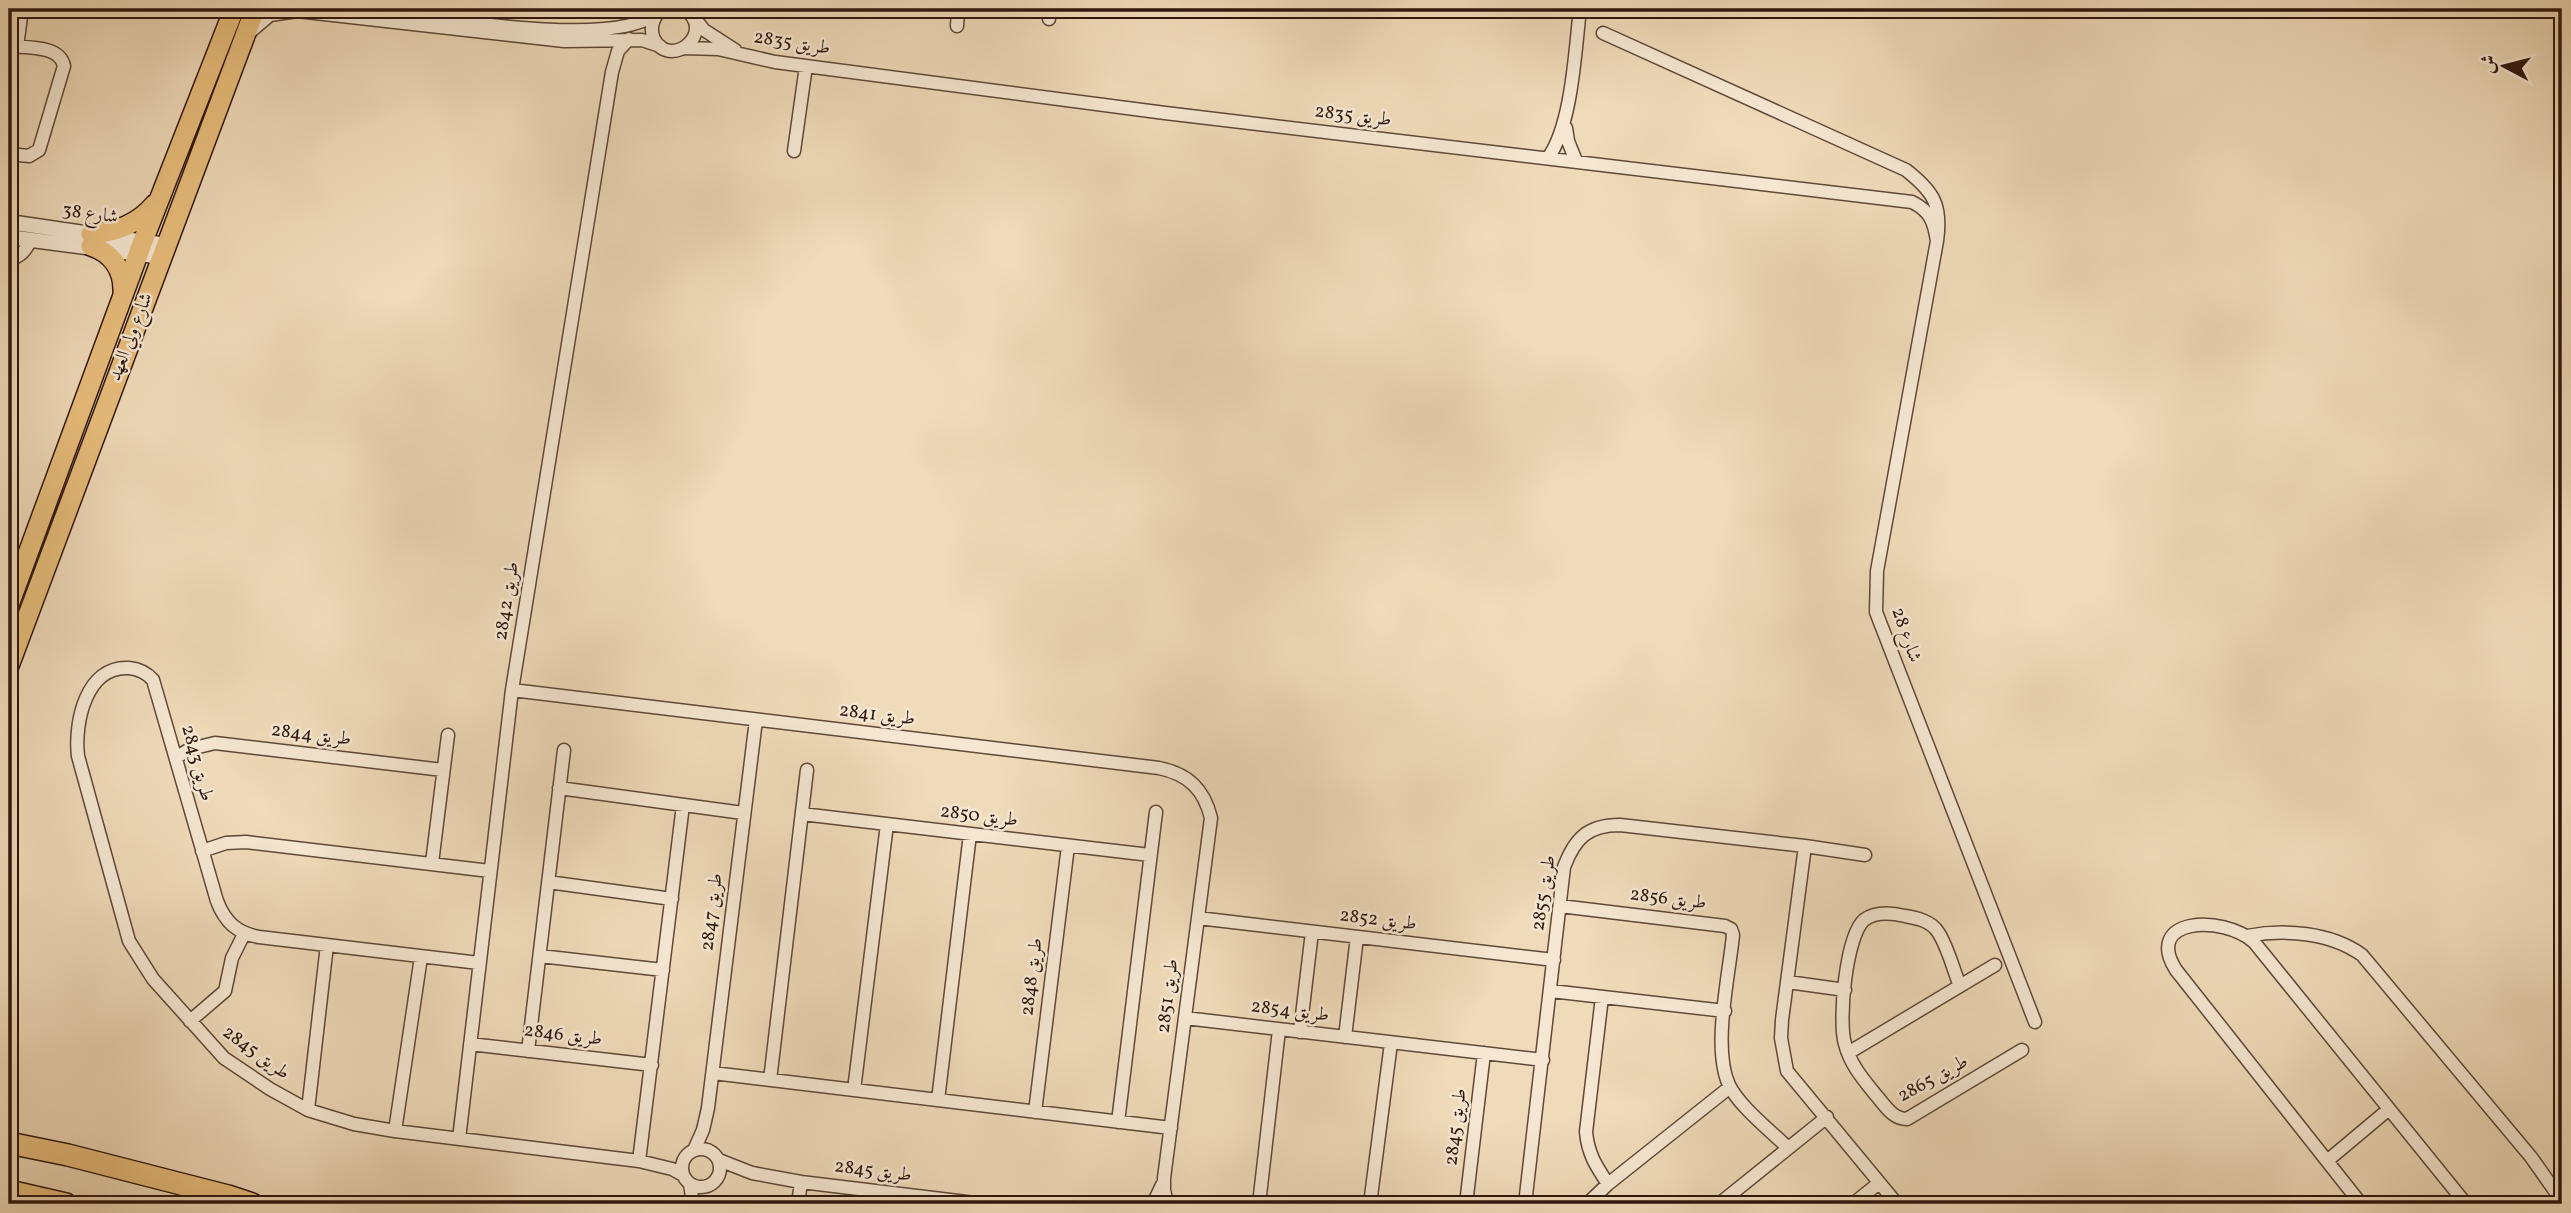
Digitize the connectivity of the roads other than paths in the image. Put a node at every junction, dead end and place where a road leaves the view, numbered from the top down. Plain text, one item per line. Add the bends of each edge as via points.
1 (16, 9) edge
2 (22, 9) edge
3 (234, 9) edge
4 (254, 9) edge
5 (370, 9) edge
6 (958, 9) edge
7 (1580, 9) edge
8 (661, 10) edge
9 (687, 11) edge
10 (957, 26) dead end
11 (1603, 33) dead end
12 (605, 35) junction
13 (629, 39) junction
14 (240, 46) junction
15 (660, 46) junction
16 (12, 47) edge
17 (684, 48) junction
18 (741, 55) junction
19 (806, 66) junction
20 (612, 72) junction
21 (1565, 121) junction
22 (794, 151) dead end
23 (9, 154) edge
24 (1548, 158) junction
25 (1576, 161) junction
26 (158, 201) junction
27 (9, 222) edge
28 (9, 237) edge
29 (31, 240) junction
30 (91, 240) junction
31 (1937, 241) junction
32 (141, 248) junction
33 (164, 251) junction
34 (9, 258) edge
35 (123, 296) junction
36 (9, 605) edge
37 (9, 666) edge
38 (512, 690) junction
39 (84, 704) joint
40 (756, 720) junction
41 (447, 735) dead end
42 (564, 750) dead end
43 (177, 757) junction
44 (443, 770) junction
45 (807, 770) dead end
46 (559, 788) junction
47 (683, 805) junction
48 (1156, 812) dead end
49 (743, 813) junction
50 (802, 814) junction
51 (1210, 818) joint
52 (887, 824) junction
53 (970, 834) junction
54 (1068, 846) junction
55 (1805, 846) junction
56 (202, 852) junction
57 (1150, 855) junction
58 (1865, 855) dead end
59 (432, 863) junction
60 (490, 871) junction
61 (548, 882) junction
62 (672, 899) junction
63 (1560, 906) junction
64 (1198, 918) junction
65 (1312, 932) junction
66 (244, 934) junction
67 (2247, 936) junction
68 (1357, 937) junction
69 (327, 945) junction
70 (540, 956) junction
71 (421, 957) junction
72 (1554, 960) junction
73 (479, 963) junction
74 (1994, 965) dead end
75 (663, 970) junction
76 (1788, 982) junction
77 (1960, 986) junction
78 (1845, 990) junction
79 (1551, 991) junction
80 (1602, 997) junction
81 (1725, 1011) junction
82 (1185, 1018) junction
83 (190, 1021) junction
84 (2035, 1022) dead end
85 (1279, 1030) junction
86 (1300, 1032) junction
87 (1345, 1037) junction
88 (1391, 1043) junction
89 (470, 1044) junction
90 (2022, 1050) dead end
91 (528, 1051) junction
92 (1483, 1054) junction
93 (1848, 1054) junction
94 (1543, 1060) junction
95 (652, 1065) junction
96 (712, 1073) junction
97 (770, 1080) junction
98 (1730, 1087) junction
99 (854, 1090) junction
100 (938, 1100) junction
101 (708, 1108) junction
102 (2389, 1109) junction
103 (308, 1110) junction
104 (1035, 1112) junction
105 (1827, 1117) junction
106 (1118, 1122) junction
107 (1171, 1128) junction
108 (9, 1130) edge
109 (395, 1132) junction
110 (459, 1139) junction
111 (9, 1143) edge
112 (1788, 1148) junction
113 (689, 1153) junction
114 (68, 1155) junction
115 (715, 1156) junction
116 (643, 1161) junction
117 (2327, 1161) junction
118 (752, 1173) junction
119 (1164, 1178) junction
120 (687, 1180) junction
121 (801, 1182) junction
122 (1879, 1182) junction
123 (711, 1184) junction
124 (1608, 1184) junction
125 (10, 1191) edge
126 (893, 1199) edge
127 (2562, 1201) edge
128 (66, 1204) edge
129 (252, 1204) edge
130 (696, 1204) edge
131 (798, 1204) edge
132 (983, 1204) edge
133 (1153, 1204) edge
134 (1167, 1204) edge
135 (1259, 1204) edge
136 (1370, 1204) edge
137 (1466, 1204) edge
138 (1525, 1204) edge
139 (1587, 1204) edge
140 (1719, 1204) edge
141 (1853, 1204) edge
142 (1897, 1204) edge
143 (2361, 1204) edge
144 (2466, 1204) edge

1 - 16 street
2 - 16 street
3 - 26 main road, شارع ولي العهد
4 - 14 main road, شارع ولي العهد
5 - 12 street
6 - 10 street
7 - 21 street
8 - 12 street via 639,24
8 - 15 street via 654,17 652,30
9 - 17 street via 696,27 693,40
9 - 18 street, طريق 2835 via 704,30
11 - 31 street, شارع 28 via 1906,170 1938,206
12 - 13 street, طريق 2835
12 - 14 street via 564,41 297,10 263,19
12 - 20 street, طريق 2842
13 - 15 street, طريق 2835
13 - 20 street, طريق 2842 via 618,51
14 - 33 main road, شارع ولي العهد
15 - 17 street, طريق 2835 via 672,51
16 - 23 street via 56,52 64,66 41,146 29,156
17 - 18 street, طريق 2835
18 - 19 street, طريق 2835
19 - 22 street
19 - 24 street, طريق 2835
20 - 38 street, طريق 2842
21 - 24 street
21 - 25 street
24 - 25 street, طريق 2835
25 - 31 street, طريق 2835 via 1912,202 1931,216
26 - 30 main road via 128,226
26 - 32 main road, شارع ولي العهد
27 - 30 street, شارع 38
28 - 29 street, شارع 38
29 - 30 street, شارع 38
29 - 34 street via 24,252
30 - 32 street, شارع 38
30 - 35 main road via 117,265
31 - 84 street, شارع 28 via 1877,571 1876,612
32 - 33 street, شارع 38
32 - 35 main road, شارع ولي العهد
33 - 37 main road, شارع ولي العهد
35 - 36 main road, شارع ولي العهد
38 - 40 street, طريق 2841
38 - 60 street, طريق 2842
39 - 43 street, طريق 2843 via 104,674 123,668 149,675
39 - 83 street, طريق 2845 via 78,756 129,941 153,979
40 - 49 street, طريق 2847
40 - 51 street, طريق 2841 via 1174,771 1199,789
41 - 44 street
42 - 46 street
43 - 44 street, طريق 2844 via 215,743
43 - 56 street, طريق 2843
44 - 59 street
45 - 50 street
46 - 47 street
46 - 61 street
47 - 49 street
47 - 62 street
48 - 57 street
49 - 96 street, طريق 2847
50 - 52 street, طريق 2850
50 - 97 street
51 - 64 street, طريق 2851
52 - 53 street, طريق 2850
52 - 99 street
53 - 54 street, طريق 2850
53 - 100 street
54 - 57 street, طريق 2850
54 - 104 street, طريق 2848
55 - 58 street, طريق 2855
55 - 63 street, طريق 2855 via 1602,825 1577,840 1570,850
55 - 76 street
56 - 59 street via 246,842
56 - 66 street, طريق 2843 via 222,915
57 - 106 street
59 - 60 street
60 - 73 street, طريق 2842
61 - 62 street
61 - 70 street
62 - 75 street
63 - 72 street, طريق 2855
63 - 81 street, طريق 2856 via 1731,929
64 - 65 street, طريق 2852
64 - 82 street, طريق 2851
65 - 68 street, طريق 2852
65 - 86 street
66 - 69 street
66 - 83 street via 232,958 225,991
67 - 102 street
67 - 117 street via 2220,925 2187,926 2171,940 2170,961
67 - 127 street via 2285,932 2333,941 2362,955 2531,1157
68 - 72 street, طريق 2852
68 - 87 street
69 - 71 street
69 - 103 street
70 - 75 street
70 - 91 street
71 - 73 street
71 - 109 street
72 - 79 street, طريق 2855
73 - 89 street, طريق 2842
74 - 77 street
75 - 95 street
76 - 78 street
76 - 105 street via 1781,1038 1787,1071
77 - 78 street, طريق 2865 via 1942,940 1930,923 1881,913 1863,921 1855,934
77 - 93 street
78 - 93 street, طريق 2865 via 1842,1023
79 - 80 street
79 - 94 street, طريق 2855
80 - 81 street
80 - 124 street via 1586,1132 1592,1161
81 - 98 street, طريق 2856 via 1721,1048
82 - 85 street, طريق 2854
82 - 107 street, طريق 2851
83 - 103 street, طريق 2845 via 224,1058
85 - 86 street, طريق 2854
85 - 135 street
86 - 87 street, طريق 2854
87 - 88 street, طريق 2854
88 - 92 street, طريق 2854
88 - 136 street
89 - 91 street, طريق 2846
89 - 110 street, طريق 2842
90 - 93 street, طريق 2865 via 1907,1119 1893,1116
91 - 95 street, طريق 2846
92 - 94 street, طريق 2854
92 - 137 street, طريق 2845
94 - 138 street, طريق 2855
95 - 116 street
96 - 97 street
96 - 101 street, طريق 2847
97 - 99 street
98 - 112 street, طريق 2856
98 - 124 street
99 - 100 street
100 - 104 street
101 - 113 street, طريق 2847 via 704,1130
101 - 115 street, طريق 2847
102 - 117 street
102 - 144 street
103 - 109 street, طريق 2845
104 - 106 street
105 - 112 street
105 - 122 street
106 - 107 street
107 - 119 street, طريق 2851
108 - 114 highway
109 - 110 street, طريق 2845
110 - 116 street, طريق 2845
111 - 114 highway
112 - 140 street
113 - 115 street via 703,1149
113 - 116 street, طريق 2845
113 - 120 street via 682,1166
114 - 129 highway
115 - 118 street, طريق 2845
115 - 123 street via 720,1170
116 - 120 street, طريق 2845 via 672,1169
117 - 143 street
118 - 121 street, طريق 2845
118 - 123 street, طريق 2845
119 - 133 street, طريق 2851
119 - 134 street, طريق 2851
120 - 123 street
120 - 130 street
121 - 126 street, طريق 2845
121 - 131 street
122 - 141 street
122 - 142 street
123 - 130 street
124 - 139 street
125 - 128 highway
126 - 132 street, طريق 2845

